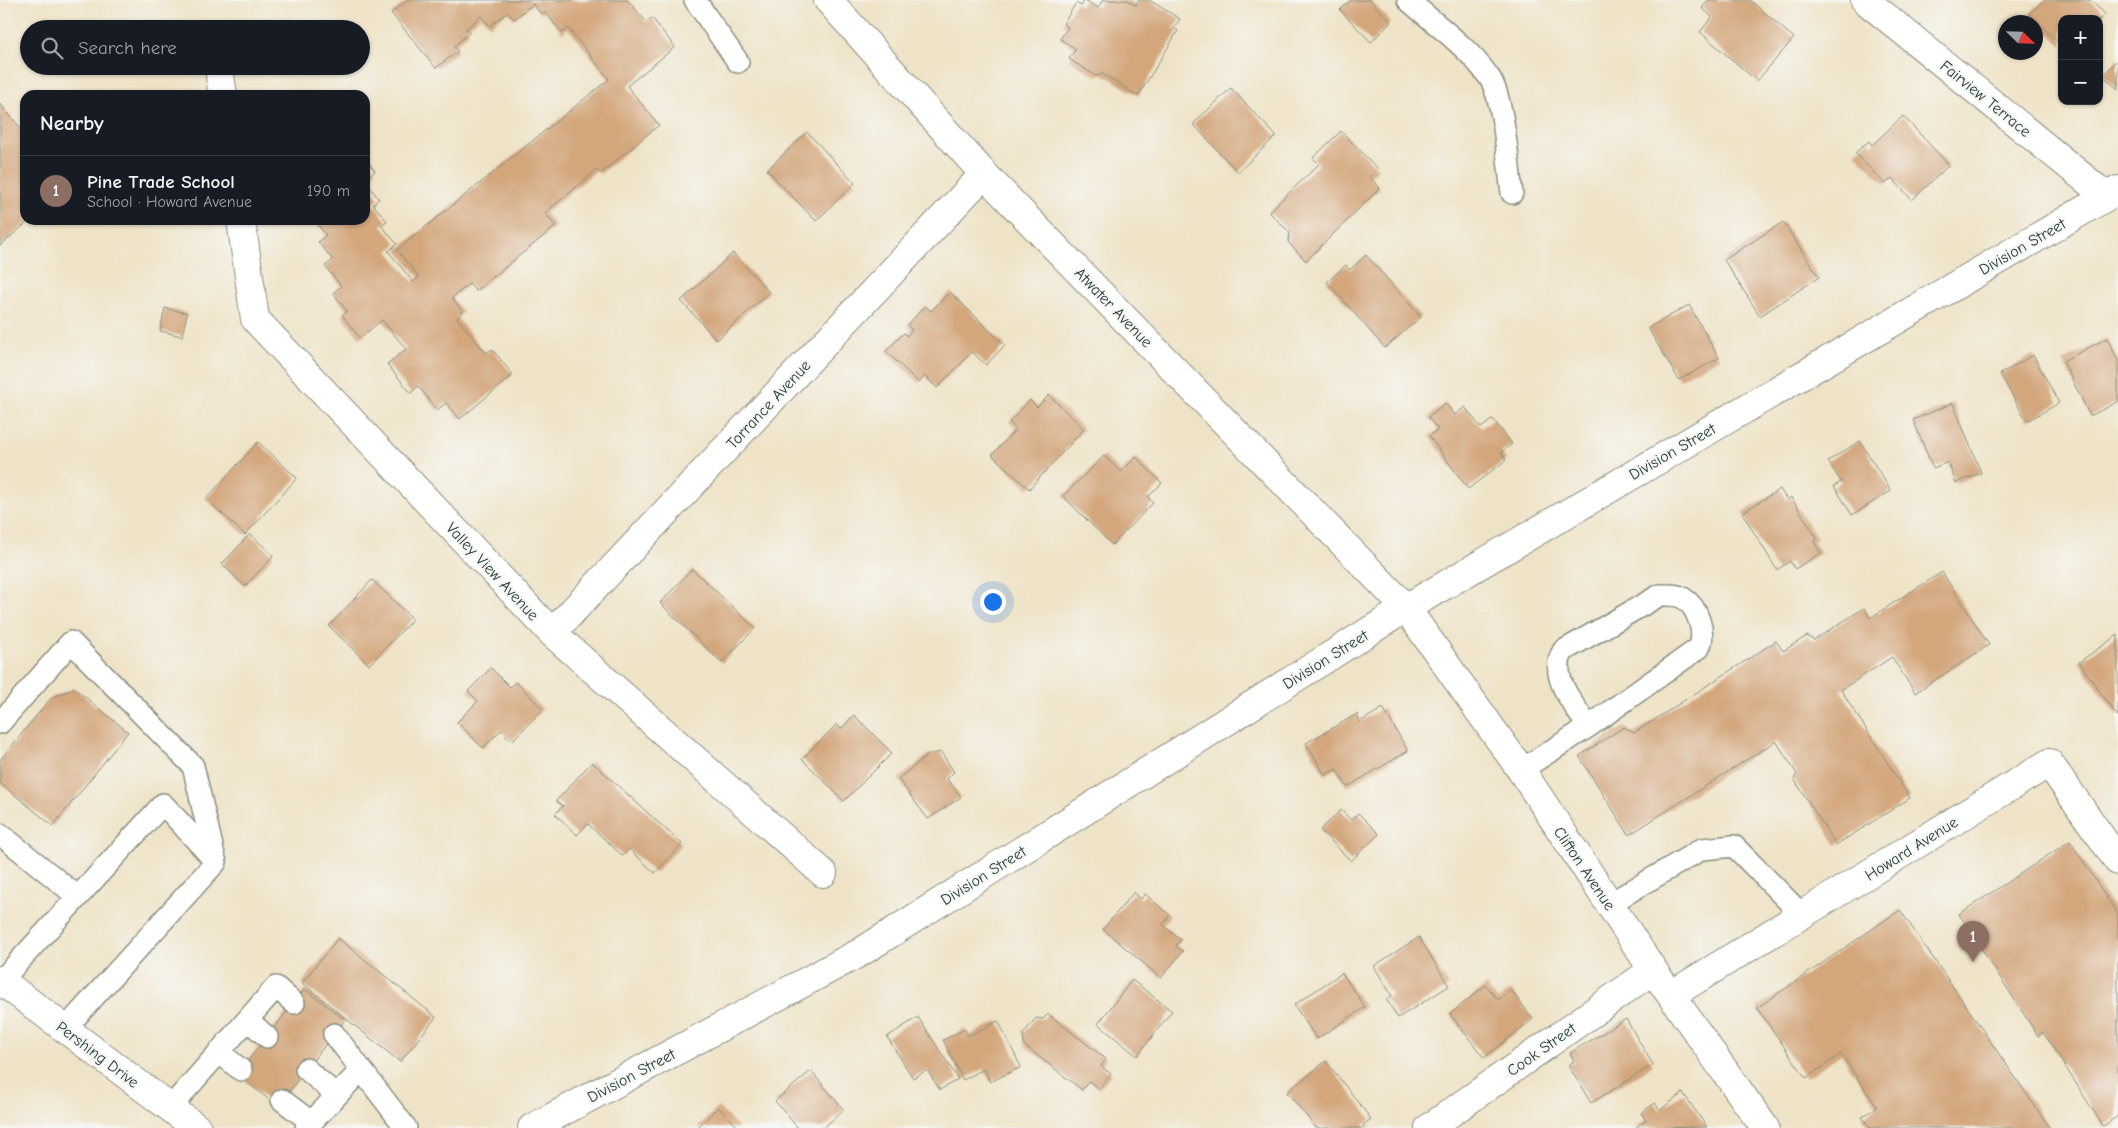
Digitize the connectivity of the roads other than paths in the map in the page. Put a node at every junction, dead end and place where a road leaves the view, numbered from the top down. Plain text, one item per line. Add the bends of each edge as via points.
1 (695, 0) edge
2 (828, 0) edge
3 (1408, 0) edge
4 (1865, 0) edge
5 (738, 62) dead end
6 (984, 174) junction
7 (1512, 193) dead end
8 (2112, 193) edge
9 (242, 225) edge
10 (1406, 608) junction
11 (552, 633) junction
12 (0, 722) edge
13 (1588, 727) junction
14 (1521, 770) junction
15 (0, 834) edge
16 (2118, 861) edge
17 (216, 862) junction
18 (823, 873) dead end
19 (78, 897) junction
20 (1609, 904) junction
21 (1802, 915) junction
22 (1653, 970) junction
23 (1, 980) edge
24 (1671, 995) junction
25 (294, 1002) dead end
26 (248, 1020) junction
27 (65, 1029) junction
28 (334, 1034) dead end
29 (267, 1037) dead end
30 (220, 1052) junction
31 (306, 1069) dead end
32 (242, 1070) dead end
33 (360, 1070) junction
34 (336, 1095) junction
35 (282, 1100) dead end
36 (170, 1108) junction
37 (308, 1125) edge
38 (197, 1128) edge
39 (406, 1128) edge
40 (532, 1128) edge
41 (1429, 1128) edge
42 (1765, 1128) edge

1 - 5 lane
2 - 6 street, Atwater Avenue
3 - 7 lane via 1490,78 1500,103
4 - 8 street, Fairview Terrace
6 - 10 street, Atwater Avenue
6 - 11 street, Torrance Avenue
8 - 10 street, Division Street
9 - 11 street, Valley View Avenue via 255,319
10 - 14 street, Clifton Avenue
10 - 40 street, Division Street via 861,952
11 - 18 street, Valley View Avenue
12 - 17 lane via 71,642 193,766
13 - 13 lane via 1699,648 1703,631 1685,599 1660,594 1563,651 1558,660 1559,679
13 - 14 lane
14 - 20 street, Clifton Avenue
15 - 19 lane
16 - 21 street, Howard Avenue via 2049,763
17 - 19 lane via 163,804
17 - 27 lane
19 - 23 lane
20 - 21 lane via 1702,849 1734,846
20 - 22 street, Clifton Avenue
21 - 24 street, Howard Avenue
22 - 24 street, Clifton Avenue
22 - 41 street, Cook Street
23 - 27 street, Pershing Drive
24 - 42 street, Clifton Avenue
25 - 26 lane via 276,987
26 - 29 lane
26 - 30 lane
27 - 36 street, Pershing Drive
28 - 33 lane
30 - 32 lane
30 - 36 lane
31 - 34 lane
33 - 34 lane
33 - 39 lane
34 - 37 lane
35 - 37 lane
36 - 38 street, Pershing Drive

